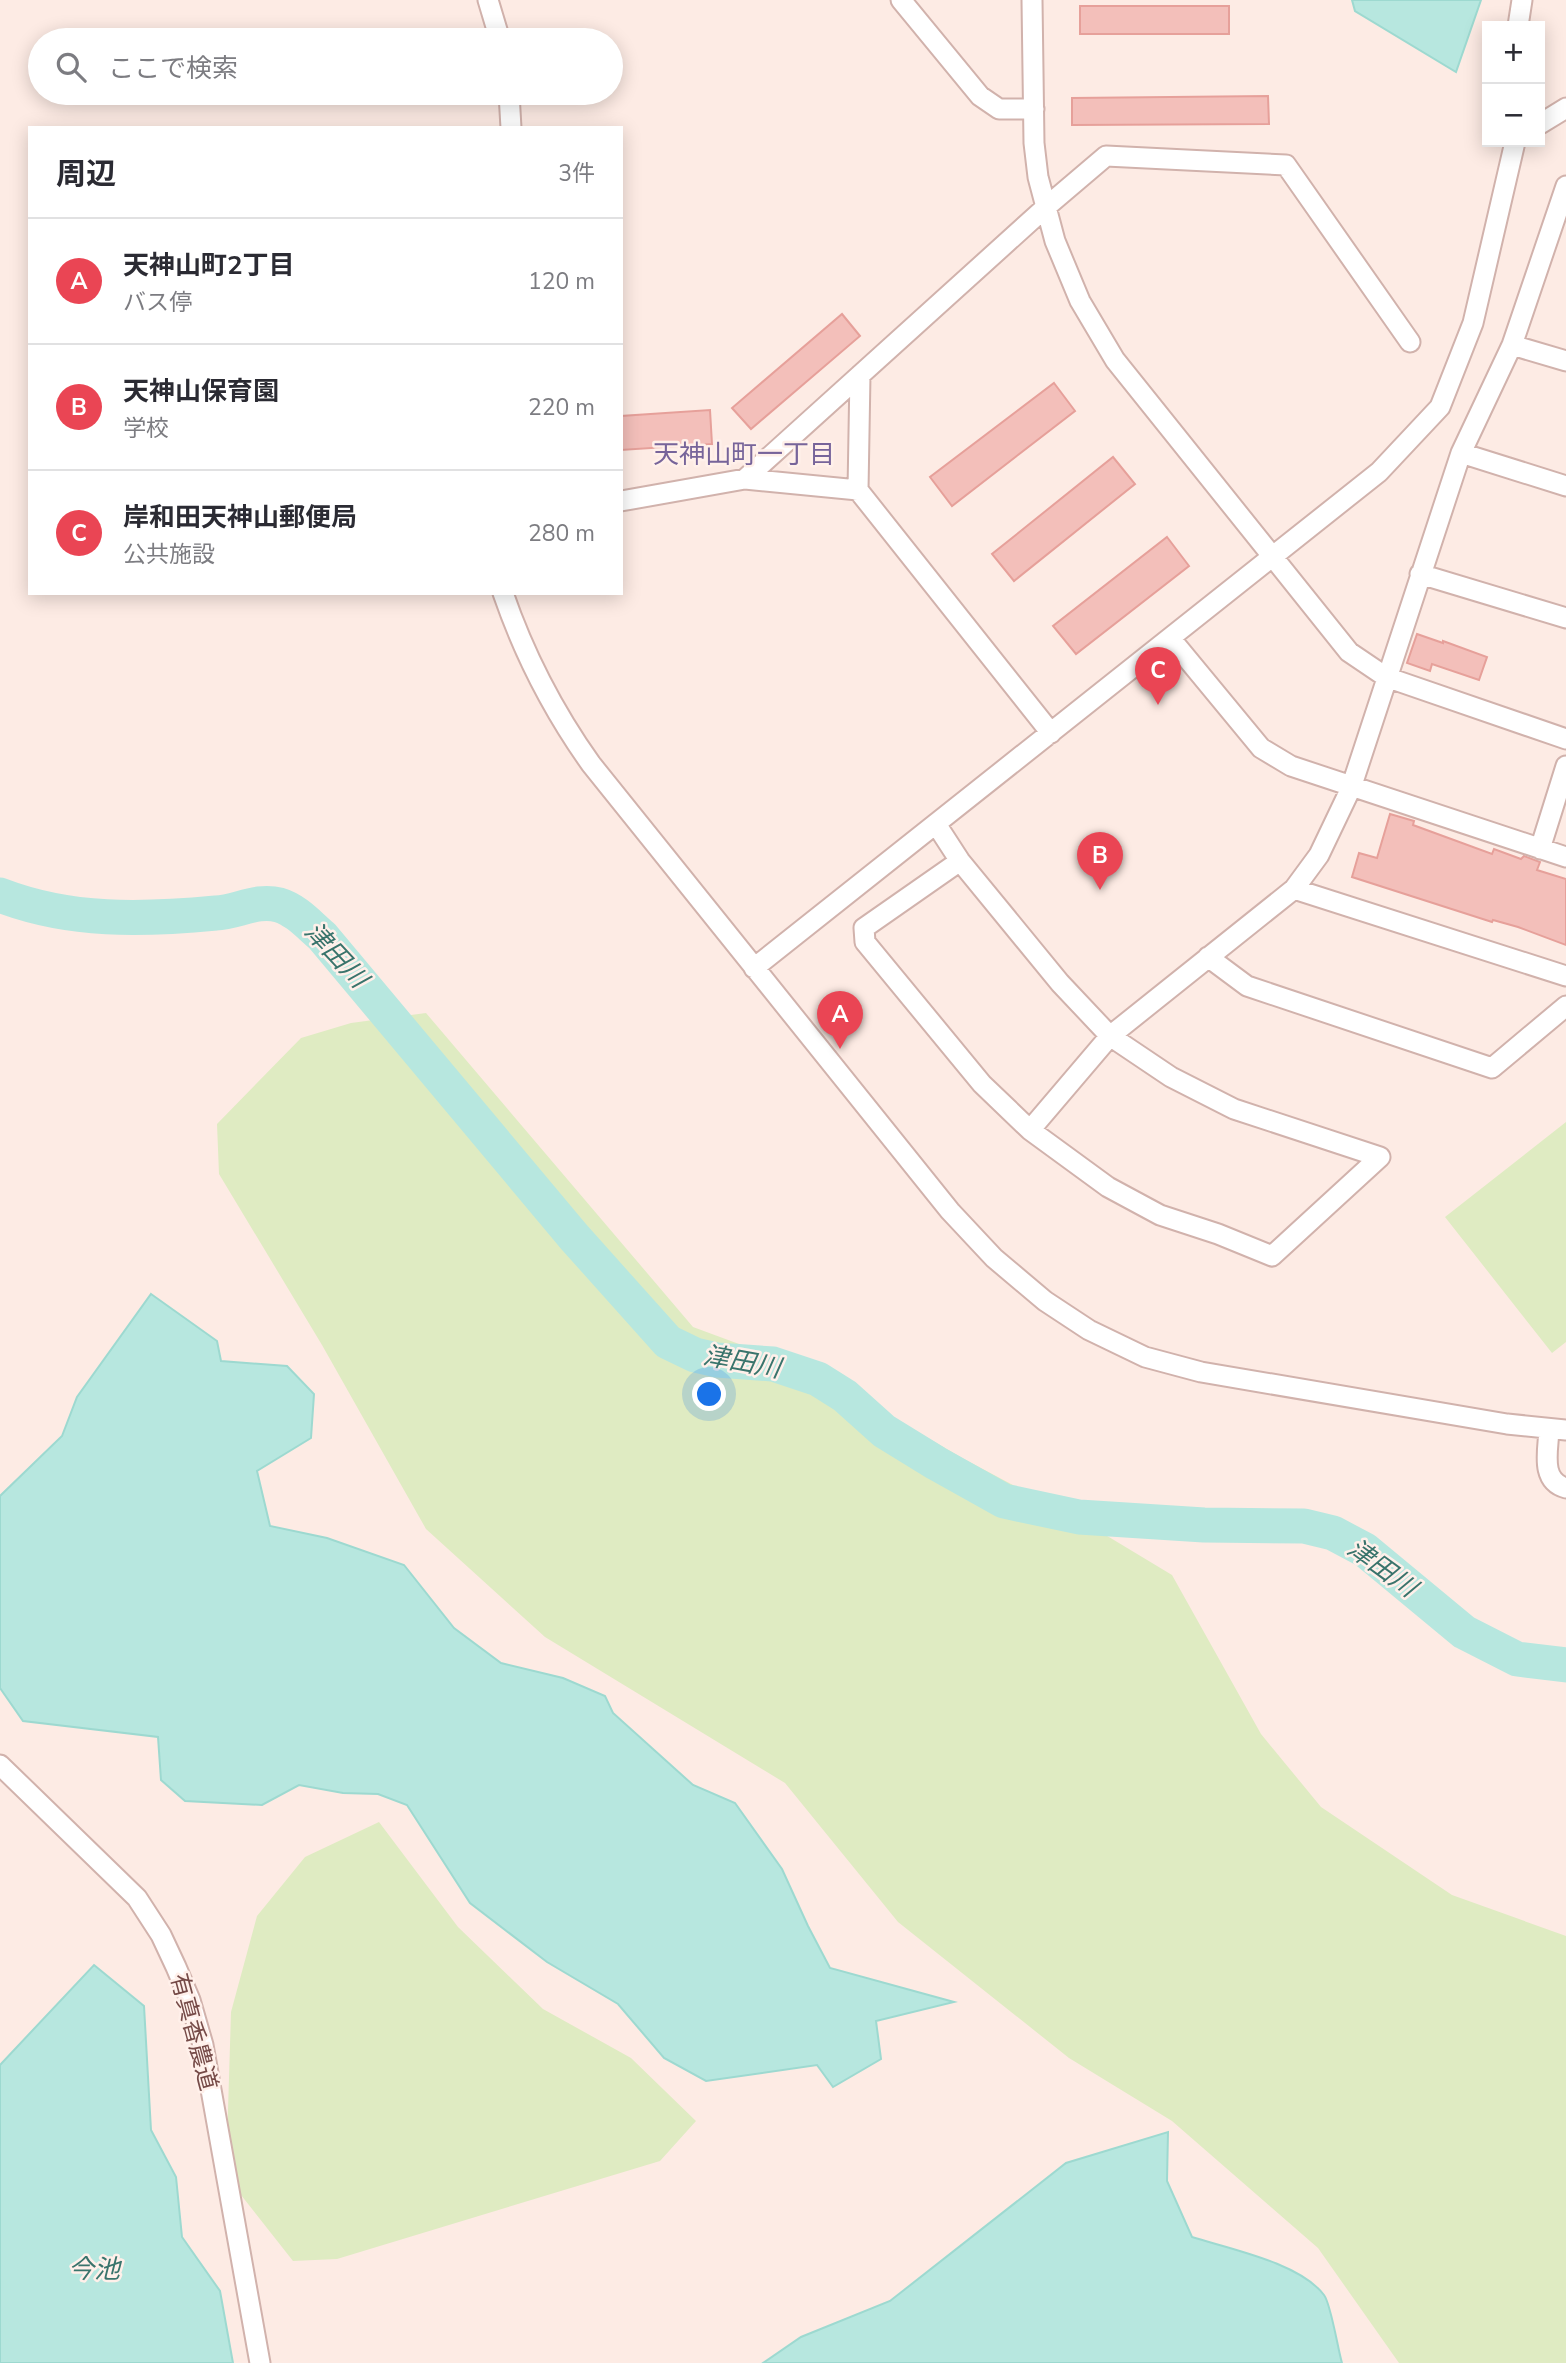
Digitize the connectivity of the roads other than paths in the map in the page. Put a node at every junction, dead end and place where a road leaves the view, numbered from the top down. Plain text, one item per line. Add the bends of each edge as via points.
1 (488, 0) edge
2 (901, 0) edge
3 (1032, 0) edge
4 (1522, 0) edge
5 (1519, 21) edge
6 (496, 28) edge
7 (510, 105) edge
8 (1566, 108) edge
9 (1034, 109) junction
10 (1545, 121) edge
11 (511, 126) edge
12 (1514, 147) edge
13 (1566, 186) edge
14 (1046, 207) junction
15 (1558, 233) edge
16 (1410, 342) dead end
17 (1512, 345) junction
18 (1566, 361) edge
19 (860, 375) junction
20 (1461, 453) junction
21 (745, 479) junction
22 (1566, 486) edge
23 (858, 491) junction
24 (623, 501) edge
25 (1272, 559) junction
26 (1420, 574) junction
27 (504, 595) edge
28 (1566, 618) edge
29 (1171, 639) junction
30 (1386, 677) junction
31 (1051, 733) junction
32 (1566, 739) edge
33 (1566, 766) edge
34 (1351, 788) junction
35 (936, 824) junction
36 (1540, 849) junction
37 (1566, 857) edge
38 (960, 861) junction
39 (1294, 888) junction
40 (1208, 957) junction
41 (754, 968) junction
42 (1566, 976) edge
43 (1566, 1006) edge
44 (1110, 1036) junction
45 (1030, 1130) junction
46 (1558, 1430) edge
47 (1566, 1488) edge
48 (0, 1765) edge
49 (260, 2363) edge

1 - 6 street
2 - 9 street via 980,96 999,109
3 - 9 street
4 - 5 street
7 - 11 street
8 - 10 street
9 - 14 street via 1038,177
12 - 25 street via 1473,323 1440,407 1379,472
13 - 15 street
14 - 16 street via 1106,156 1286,165
14 - 19 street
14 - 25 street via 1080,300 1115,360
15 - 17 street
17 - 18 street
17 - 20 street
19 - 21 street
19 - 23 street
20 - 22 street
20 - 26 street
21 - 23 street
21 - 24 street
23 - 31 street
25 - 29 street
25 - 30 street via 1349,653
26 - 28 street
26 - 30 street
27 - 41 street via 525,649 569,733
29 - 31 street
29 - 34 street via 1261,748 1291,766
30 - 32 street
30 - 34 street
31 - 35 street
33 - 36 street
34 - 36 street
34 - 39 street via 1320,855
35 - 38 street
35 - 41 street
36 - 37 street
38 - 44 street
38 - 45 street via 864,928 865,942 982,1084
39 - 40 street
39 - 42 street
40 - 43 street via 1247,986 1492,1068
40 - 44 street
41 - 46 street via 950,1211 995,1258 1089,1331 1146,1357 1201,1372
44 - 45 street
44 - 45 street via 1171,1077 1234,1109 1380,1157 1272,1256 1160,1215 1108,1187
46 - 47 street via 1547,1471 1557,1486
48 - 49 street, 有真香農道 via 137,1898 162,1935 176,1967 203,2045

